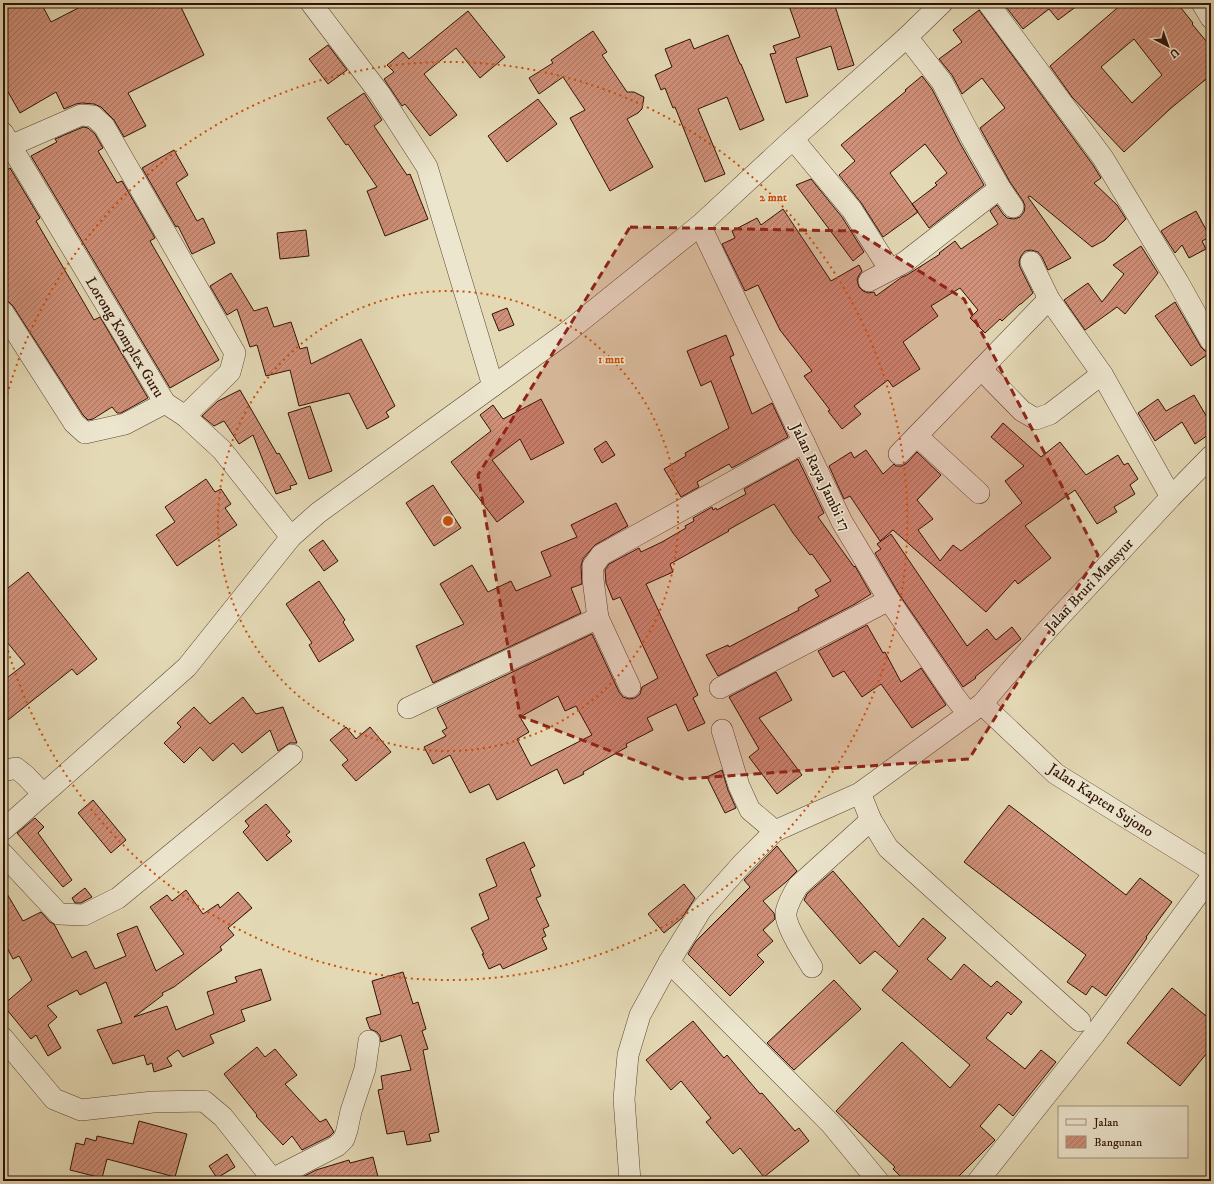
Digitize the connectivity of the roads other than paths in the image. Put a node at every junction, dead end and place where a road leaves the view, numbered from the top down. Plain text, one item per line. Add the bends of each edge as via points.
1 (311, 3) edge
2 (942, 3) edge
3 (988, 3) edge
4 (1202, 3) edge
5 (1211, 18) edge
6 (907, 37) junction
7 (793, 139) junction
8 (5, 143) edge
9 (1000, 188) junction
10 (1013, 207) dead end
11 (700, 225) junction
12 (1031, 262) dead end
13 (890, 270) junction
14 (869, 281) dead end
15 (1049, 299) junction
16 (3, 312) edge
17 (1211, 341) edge
18 (981, 369) junction
19 (1102, 374) junction
20 (493, 386) junction
21 (165, 403) junction
22 (184, 416) junction
23 (917, 436) junction
24 (804, 442) junction
25 (899, 454) dead end
26 (1211, 456) edge
27 (978, 493) dead end
28 (1171, 497) junction
29 (291, 537) junction
30 (889, 600) junction
31 (598, 618) junction
32 (630, 687) dead end
33 (720, 688) dead end
34 (408, 708) dead end
35 (975, 709) junction
36 (722, 730) dead end
37 (292, 755) dead end
38 (3, 771) edge
39 (860, 792) junction
40 (43, 794) junction
41 (871, 820) junction
42 (3, 830) edge
43 (775, 831) junction
44 (3, 854) edge
45 (1211, 870) edge
46 (1211, 877) edge
47 (669, 962) junction
48 (812, 968) dead end
49 (1080, 1021) dead end
50 (3, 1038) edge
51 (369, 1041) dead end
52 (273, 1180) edge
53 (630, 1181) edge
54 (878, 1181) edge
55 (978, 1181) edge

1 - 20 street via 380,94 427,167
2 - 6 street
3 - 17 street via 1103,158
4 - 5 street
6 - 7 street
6 - 9 street via 942,82
7 - 11 street
7 - 13 street via 852,210
8 - 21 street, Lorong Komplex Guru
8 - 22 street via 81,115 93,116 104,126 235,353 230,372
9 - 10 street
9 - 13 street via 905,262
11 - 20 street via 566,333
11 - 24 street, Jalan Raya Jambi 17
12 - 15 street
13 - 14 street
15 - 18 street
15 - 19 street
16 - 21 street via 74,423 85,433 125,424
18 - 19 street via 1022,411 1036,419 1050,414
18 - 23 street
19 - 28 street
20 - 29 street via 318,513
21 - 22 street, Lorong Komplex Guru
22 - 29 street, Lorong Komplex Guru via 222,450
23 - 25 street
23 - 27 street
24 - 30 street, Jalan Raya Jambi 17 via 842,522
24 - 31 street via 600,555 593,566
26 - 28 street, Jalan Bruri Mansyur
28 - 35 street, Jalan Bruri Mansyur
29 - 40 street via 187,667
30 - 33 street
30 - 35 street, Jalan Raya Jambi 17 via 955,697
31 - 32 street
31 - 34 street
35 - 39 street, Jalan Bruri Mansyur
35 - 45 street, Jalan Kapten Sujono via 1056,774
36 - 43 street via 739,786 750,810
37 - 44 street via 118,898 84,916 59,914
38 - 40 street via 16,768
39 - 41 street
39 - 43 street, Jalan Bruri Mansyur
40 - 42 street
41 - 48 street via 798,886 791,899 786,912 787,924
41 - 49 street via 888,848
43 - 47 street via 701,910
46 - 55 street via 1094,1035
47 - 53 street via 640,1015 628,1055 624,1099
47 - 54 street via 831,1124
50 - 52 street via 54,1099 80,1110 153,1102 204,1101 223,1117
51 - 52 street via 365,1069 350,1111 344,1139 337,1146

